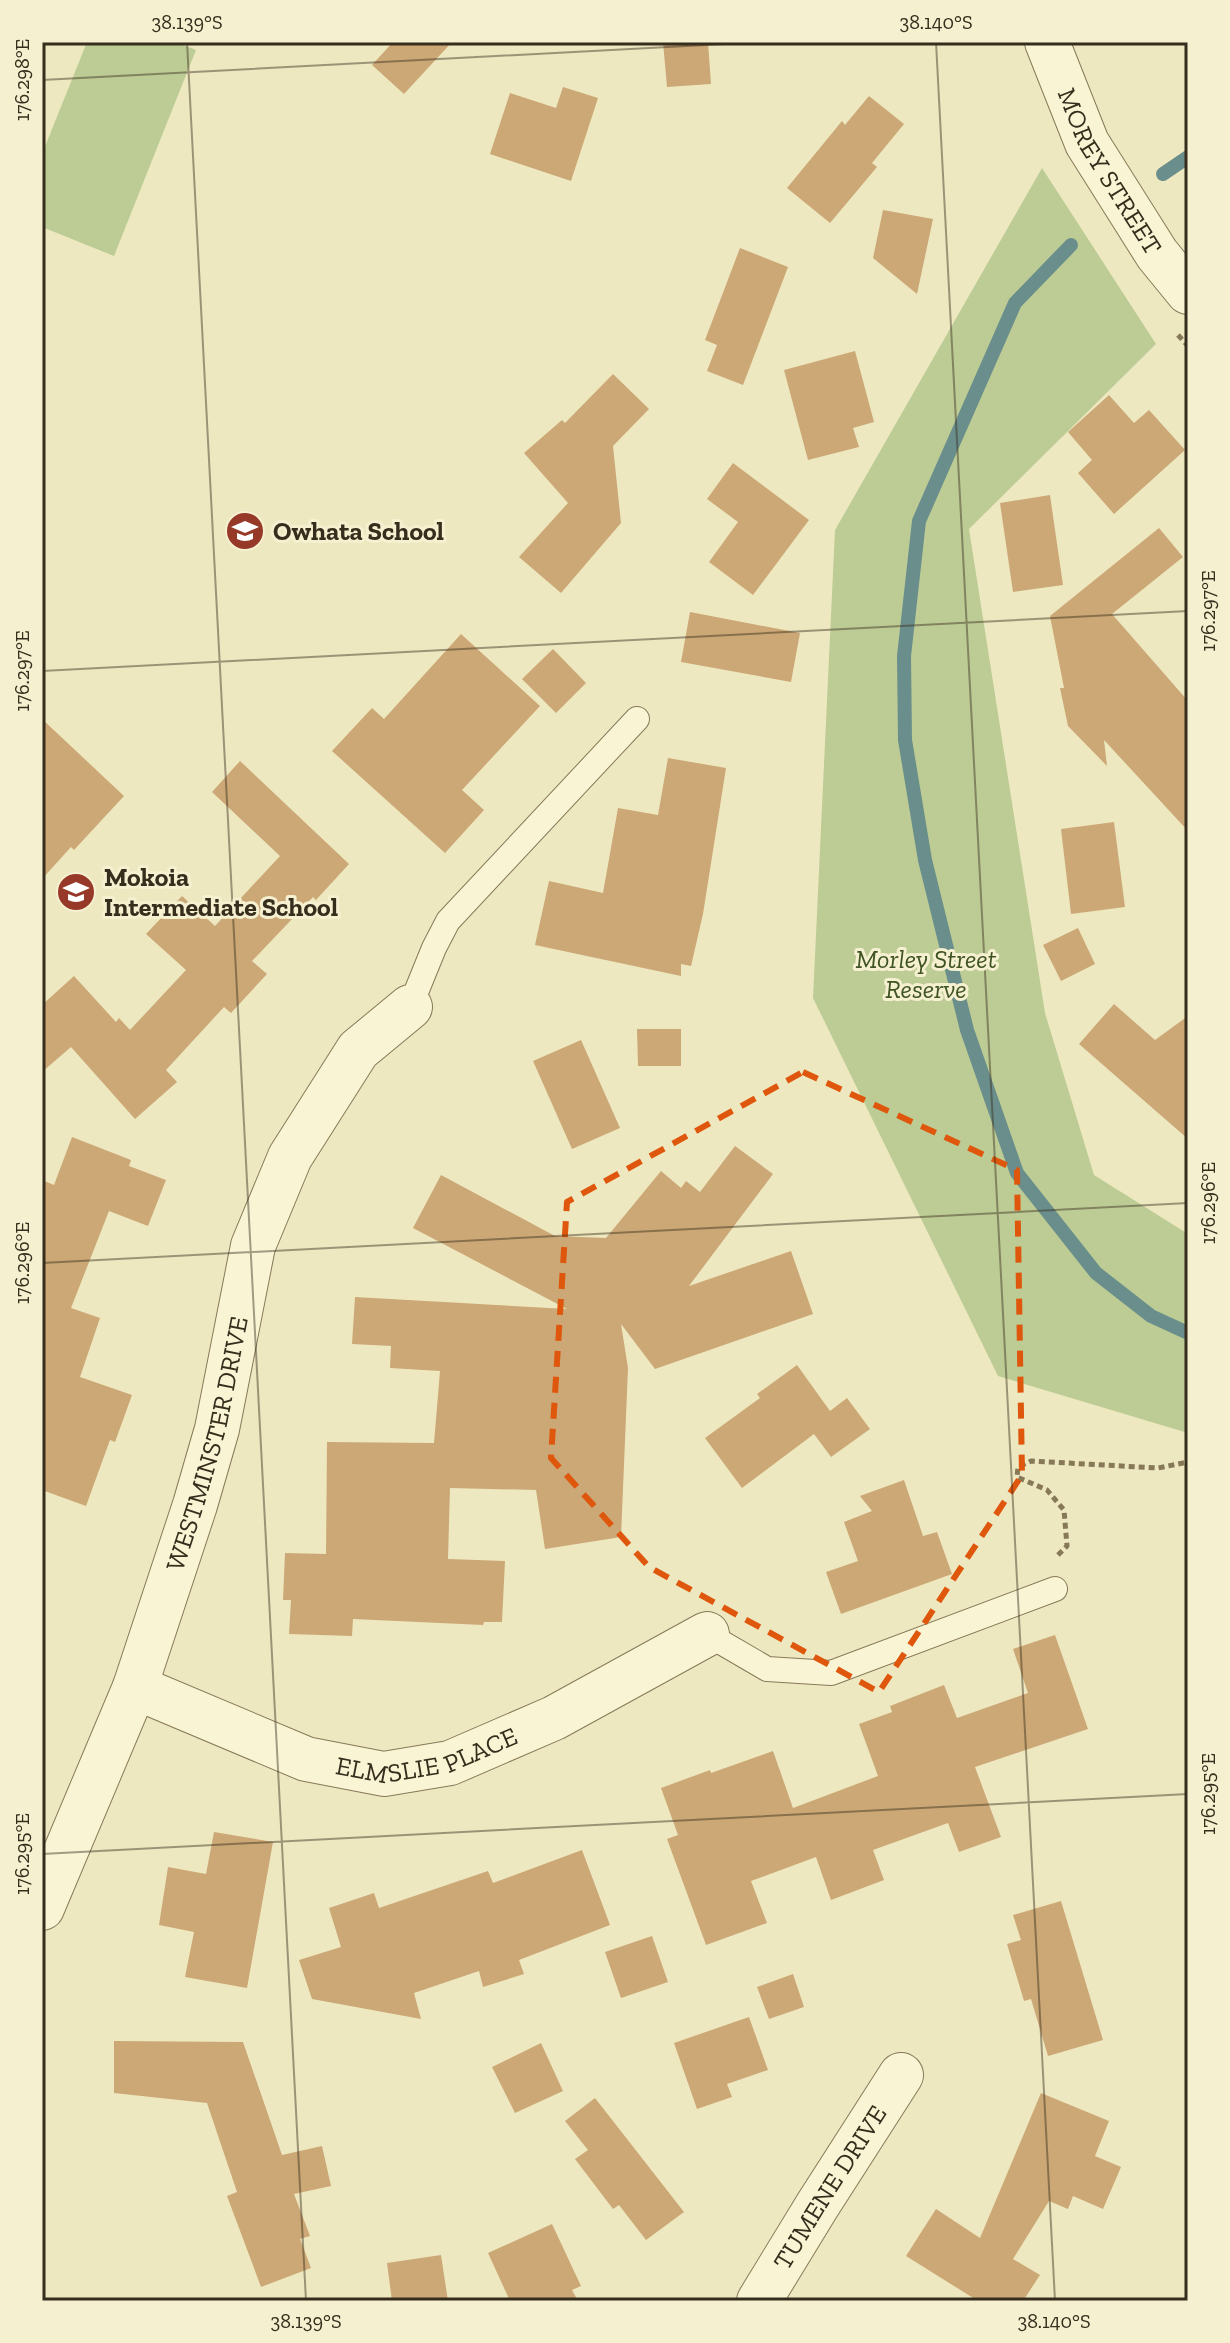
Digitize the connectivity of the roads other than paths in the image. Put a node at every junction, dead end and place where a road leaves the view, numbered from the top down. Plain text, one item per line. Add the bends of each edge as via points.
1 (1047, 42) edge
2 (1188, 292) edge
3 (637, 719) dead end
4 (410, 1007) joint
5 (1055, 1589) dead end
6 (707, 1634) joint
7 (135, 1687) junction
8 (42, 1908) edge
9 (901, 2075) dead end
10 (759, 2301) edge

1 - 2 street, MOREY STREET via 1087,143 1157,254
3 - 4 lane via 448,921
4 - 7 street, WESTMINSTER DRIVE via 358,1050 290,1157 253,1246 217,1429
5 - 6 lane via 831,1673 767,1669
6 - 7 street, ELMSLIE PLACE via 554,1718 450,1763 384,1774 306,1759
7 - 8 street, WESTMINSTER DRIVE
9 - 10 street, TUMENE DRIVE

